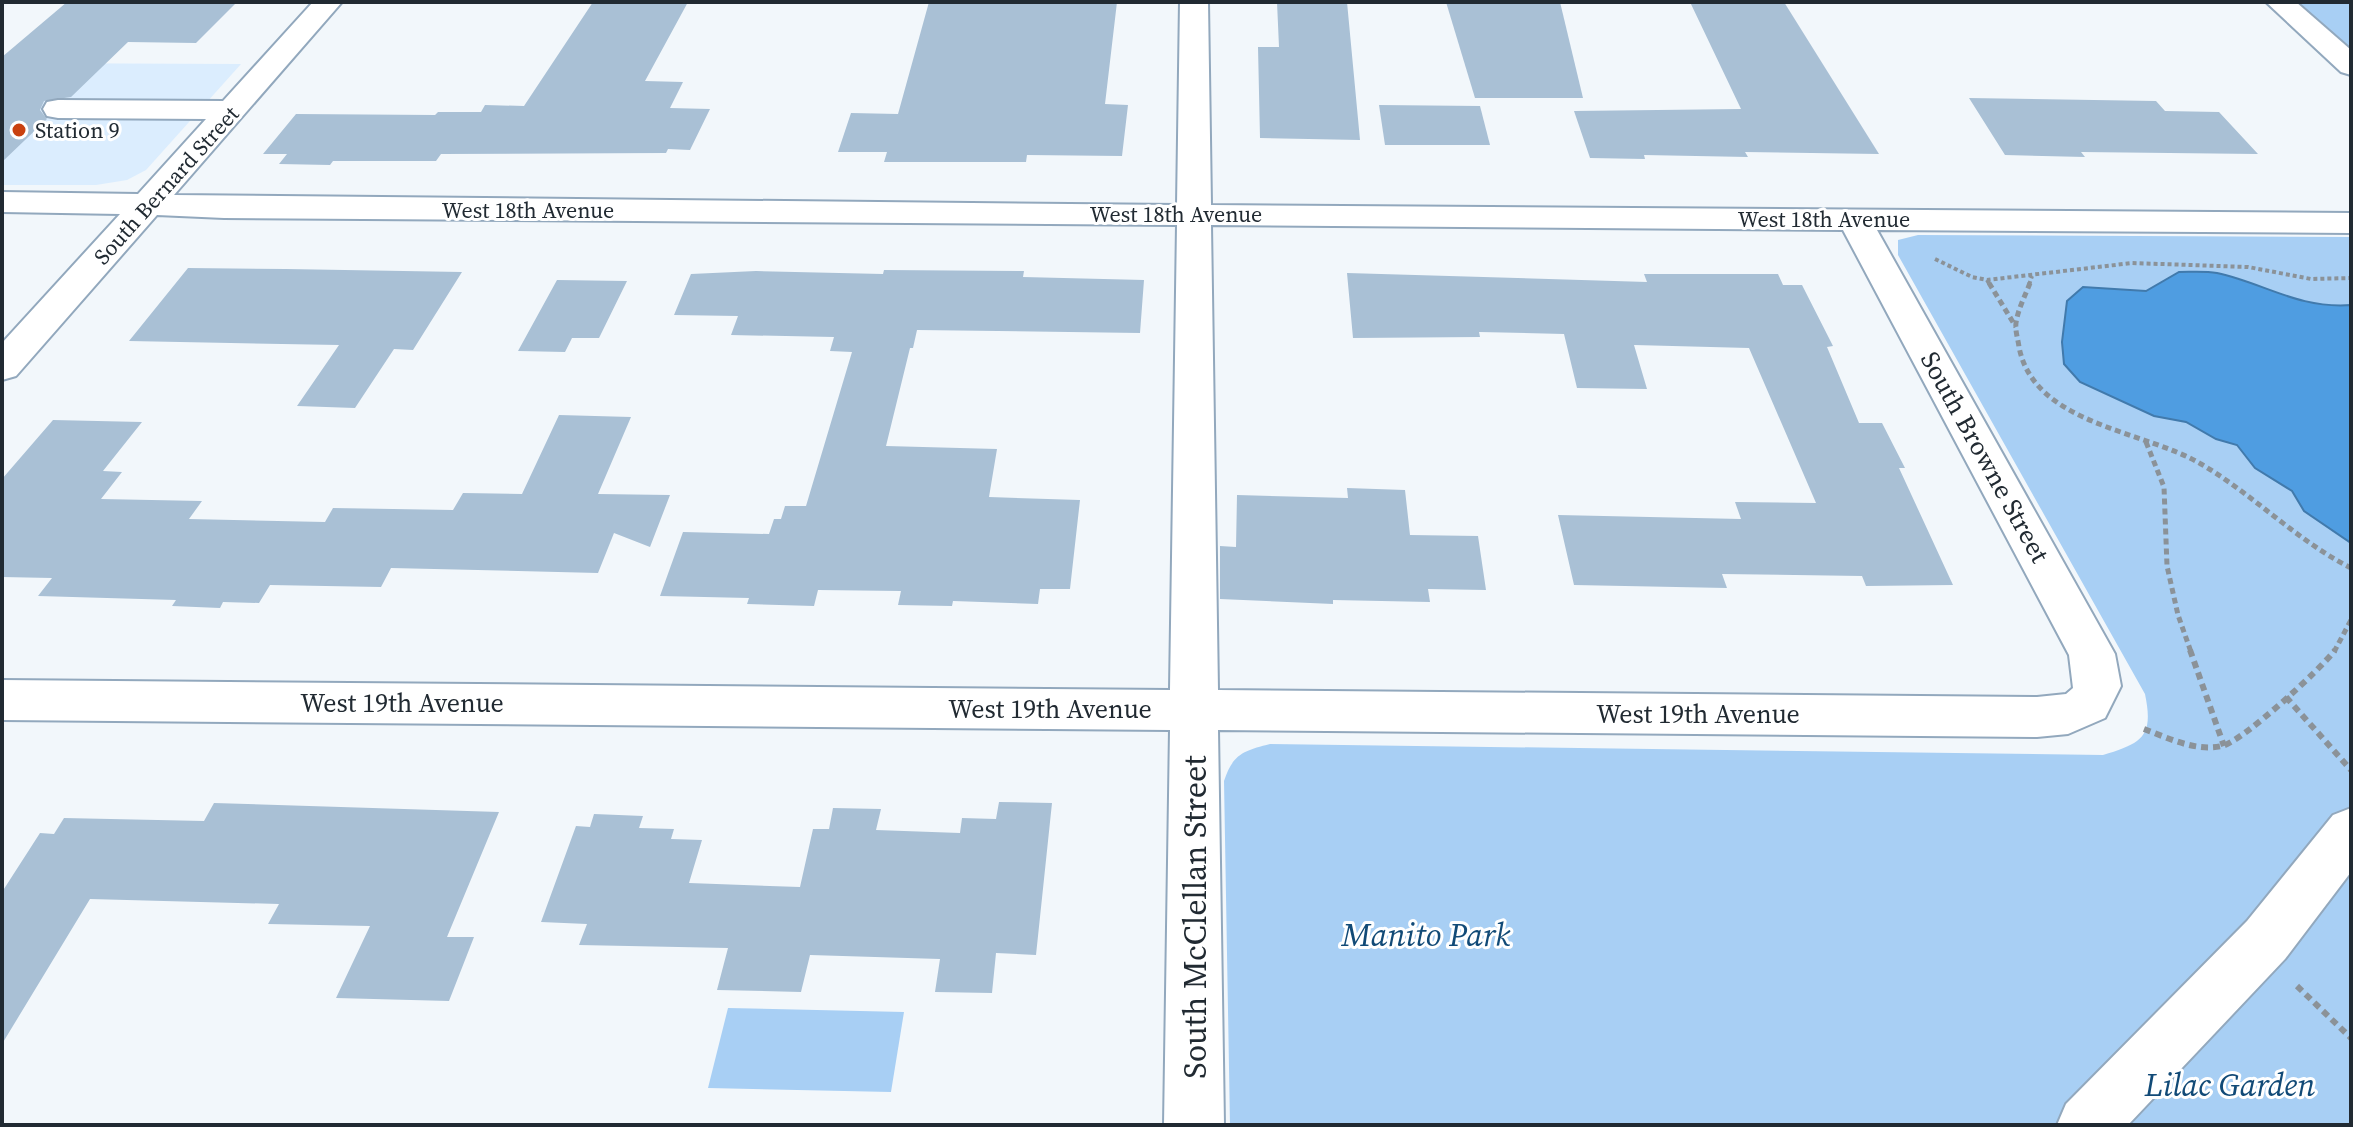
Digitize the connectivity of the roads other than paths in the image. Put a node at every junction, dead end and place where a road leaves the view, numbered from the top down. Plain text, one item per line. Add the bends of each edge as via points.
1 (328, 2) edge
2 (1194, 2) edge
3 (2280, 2) edge
4 (2351, 66) edge
5 (58, 109) dead end
6 (232, 110) junction
7 (2, 202) edge
8 (149, 204) junction
9 (1195, 215) junction
10 (1854, 219) junction
11 (2351, 223) edge
12 (2, 367) edge
13 (2, 700) edge
14 (2094, 700) joint
15 (1196, 710) junction
16 (2351, 831) edge
17 (1194, 1125) edge
18 (2087, 1125) edge

1 - 6 street, South Bernard Street
2 - 9 street
3 - 4 street
5 - 6 street
6 - 8 street, South Bernard Street
7 - 8 street, West 18th Avenue
8 - 9 street, West 18th Avenue
8 - 12 street, South Bernard Street
9 - 10 street, West 18th Avenue
9 - 15 street, South McClellan Street
10 - 11 street, West 18th Avenue
10 - 14 street, South Browne Street via 2092,654 2099,682
13 - 15 street, West 19th Avenue
14 - 15 street, West 19th Avenue via 2073,714 2037,717
15 - 17 street, South McClellan Street
16 - 18 street via 2266,940

